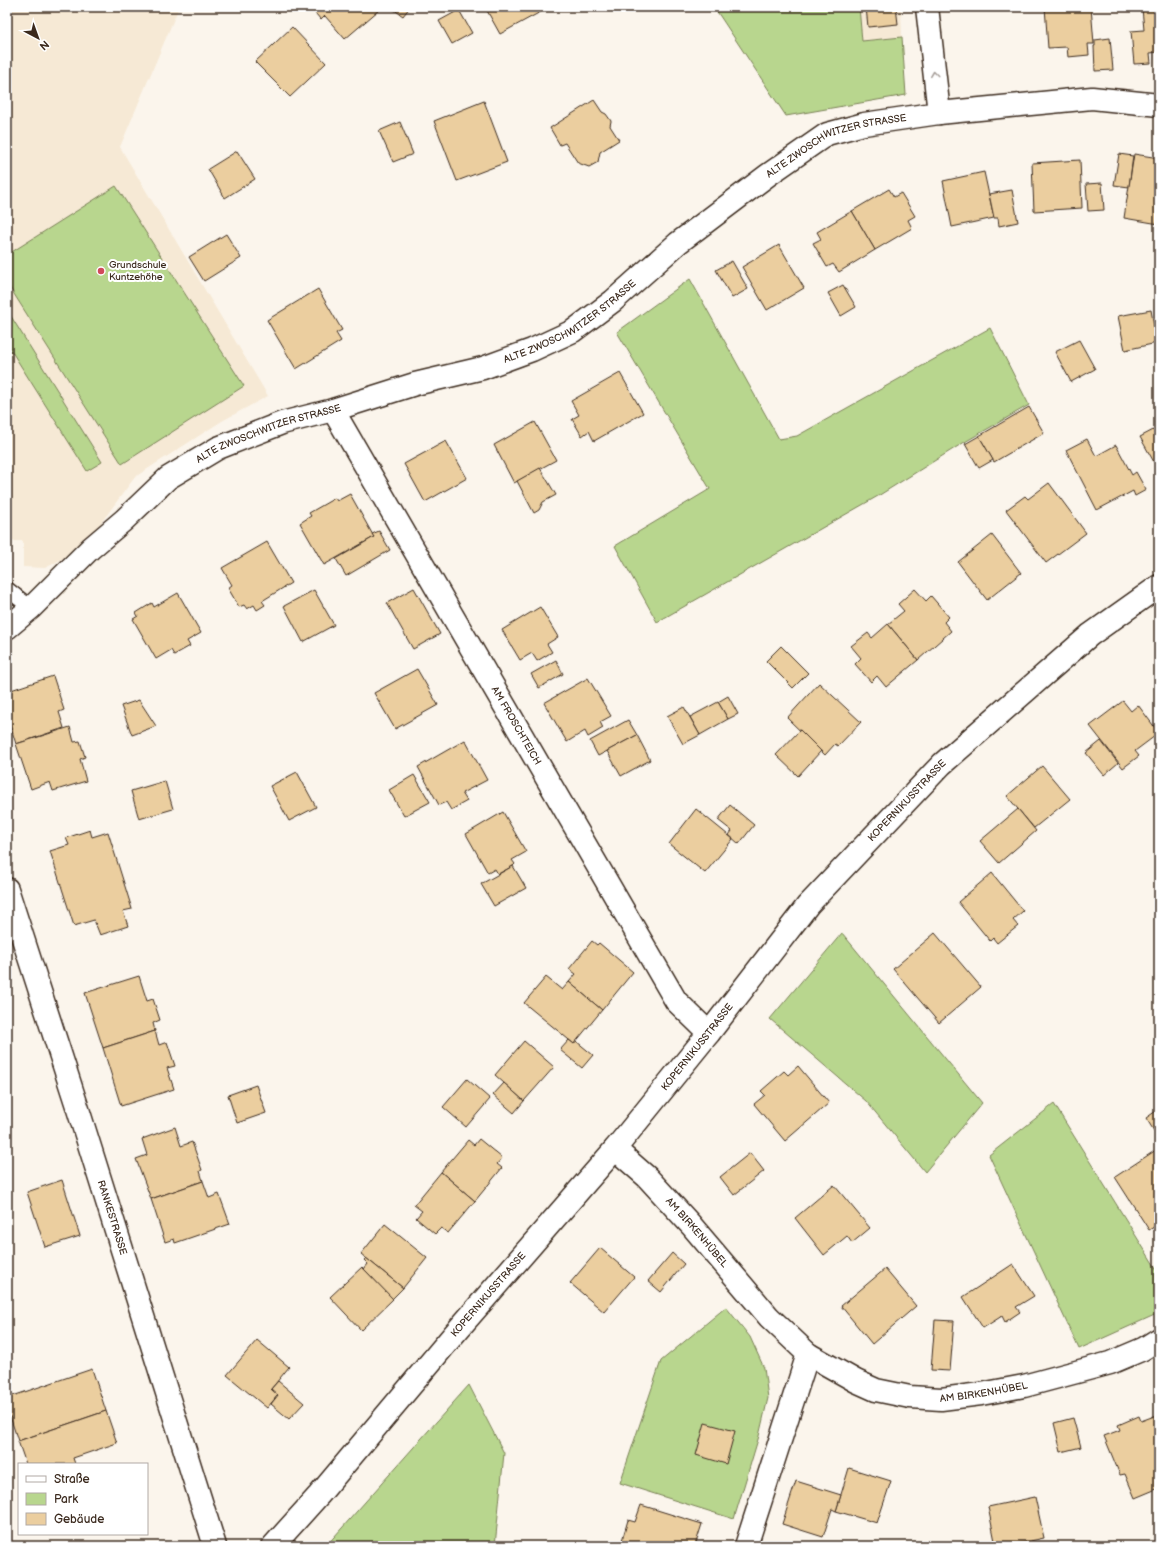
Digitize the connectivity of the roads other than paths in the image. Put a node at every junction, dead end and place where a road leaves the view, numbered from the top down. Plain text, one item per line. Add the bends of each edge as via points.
1 (927, 7) edge
2 (1159, 105) edge
3 (939, 113) junction
4 (333, 410) junction
5 (1159, 586) edge
6 (7, 589) edge
7 (31, 608) junction
8 (7, 628) edge
9 (7, 889) edge
10 (709, 1033) junction
11 (615, 1149) junction
12 (1159, 1339) edge
13 (808, 1354) junction
14 (215, 1546) edge
15 (273, 1546) edge
16 (746, 1546) edge

3 -> 1 street
2 - 3 street, ALTE ZWOSCHWITZER STRASSE via 1092,98
3 - 4 street, ALTE ZWOSCHWITZER STRASSE via 864,124 827,134 690,234 613,301 573,331 483,368 415,384
4 - 7 street, ALTE ZWOSCHWITZER STRASSE via 282,423 218,448 168,478 91,548
4 - 10 street, AM FROSCHTEICH via 676,1001
5 - 10 street, KOPERNIKUSSTRASSE via 1090,634 942,764 808,905
6 - 7 lane
7 - 8 street, ALTE ZWOSCHWITZER STRASSE
9 - 14 street, RANKESTRASSE
10 - 11 street, KOPERNIKUSSTRASSE
11 - 13 street, AM BIRKENHÜBEL via 647,1177 769,1317
11 - 15 street, KOPERNIKUSSTRASSE via 455,1333 319,1496
12 - 13 street, AM BIRKENHÜBEL via 1143,1349 1103,1365 1024,1386 941,1399 910,1397 876,1390
13 - 16 street

